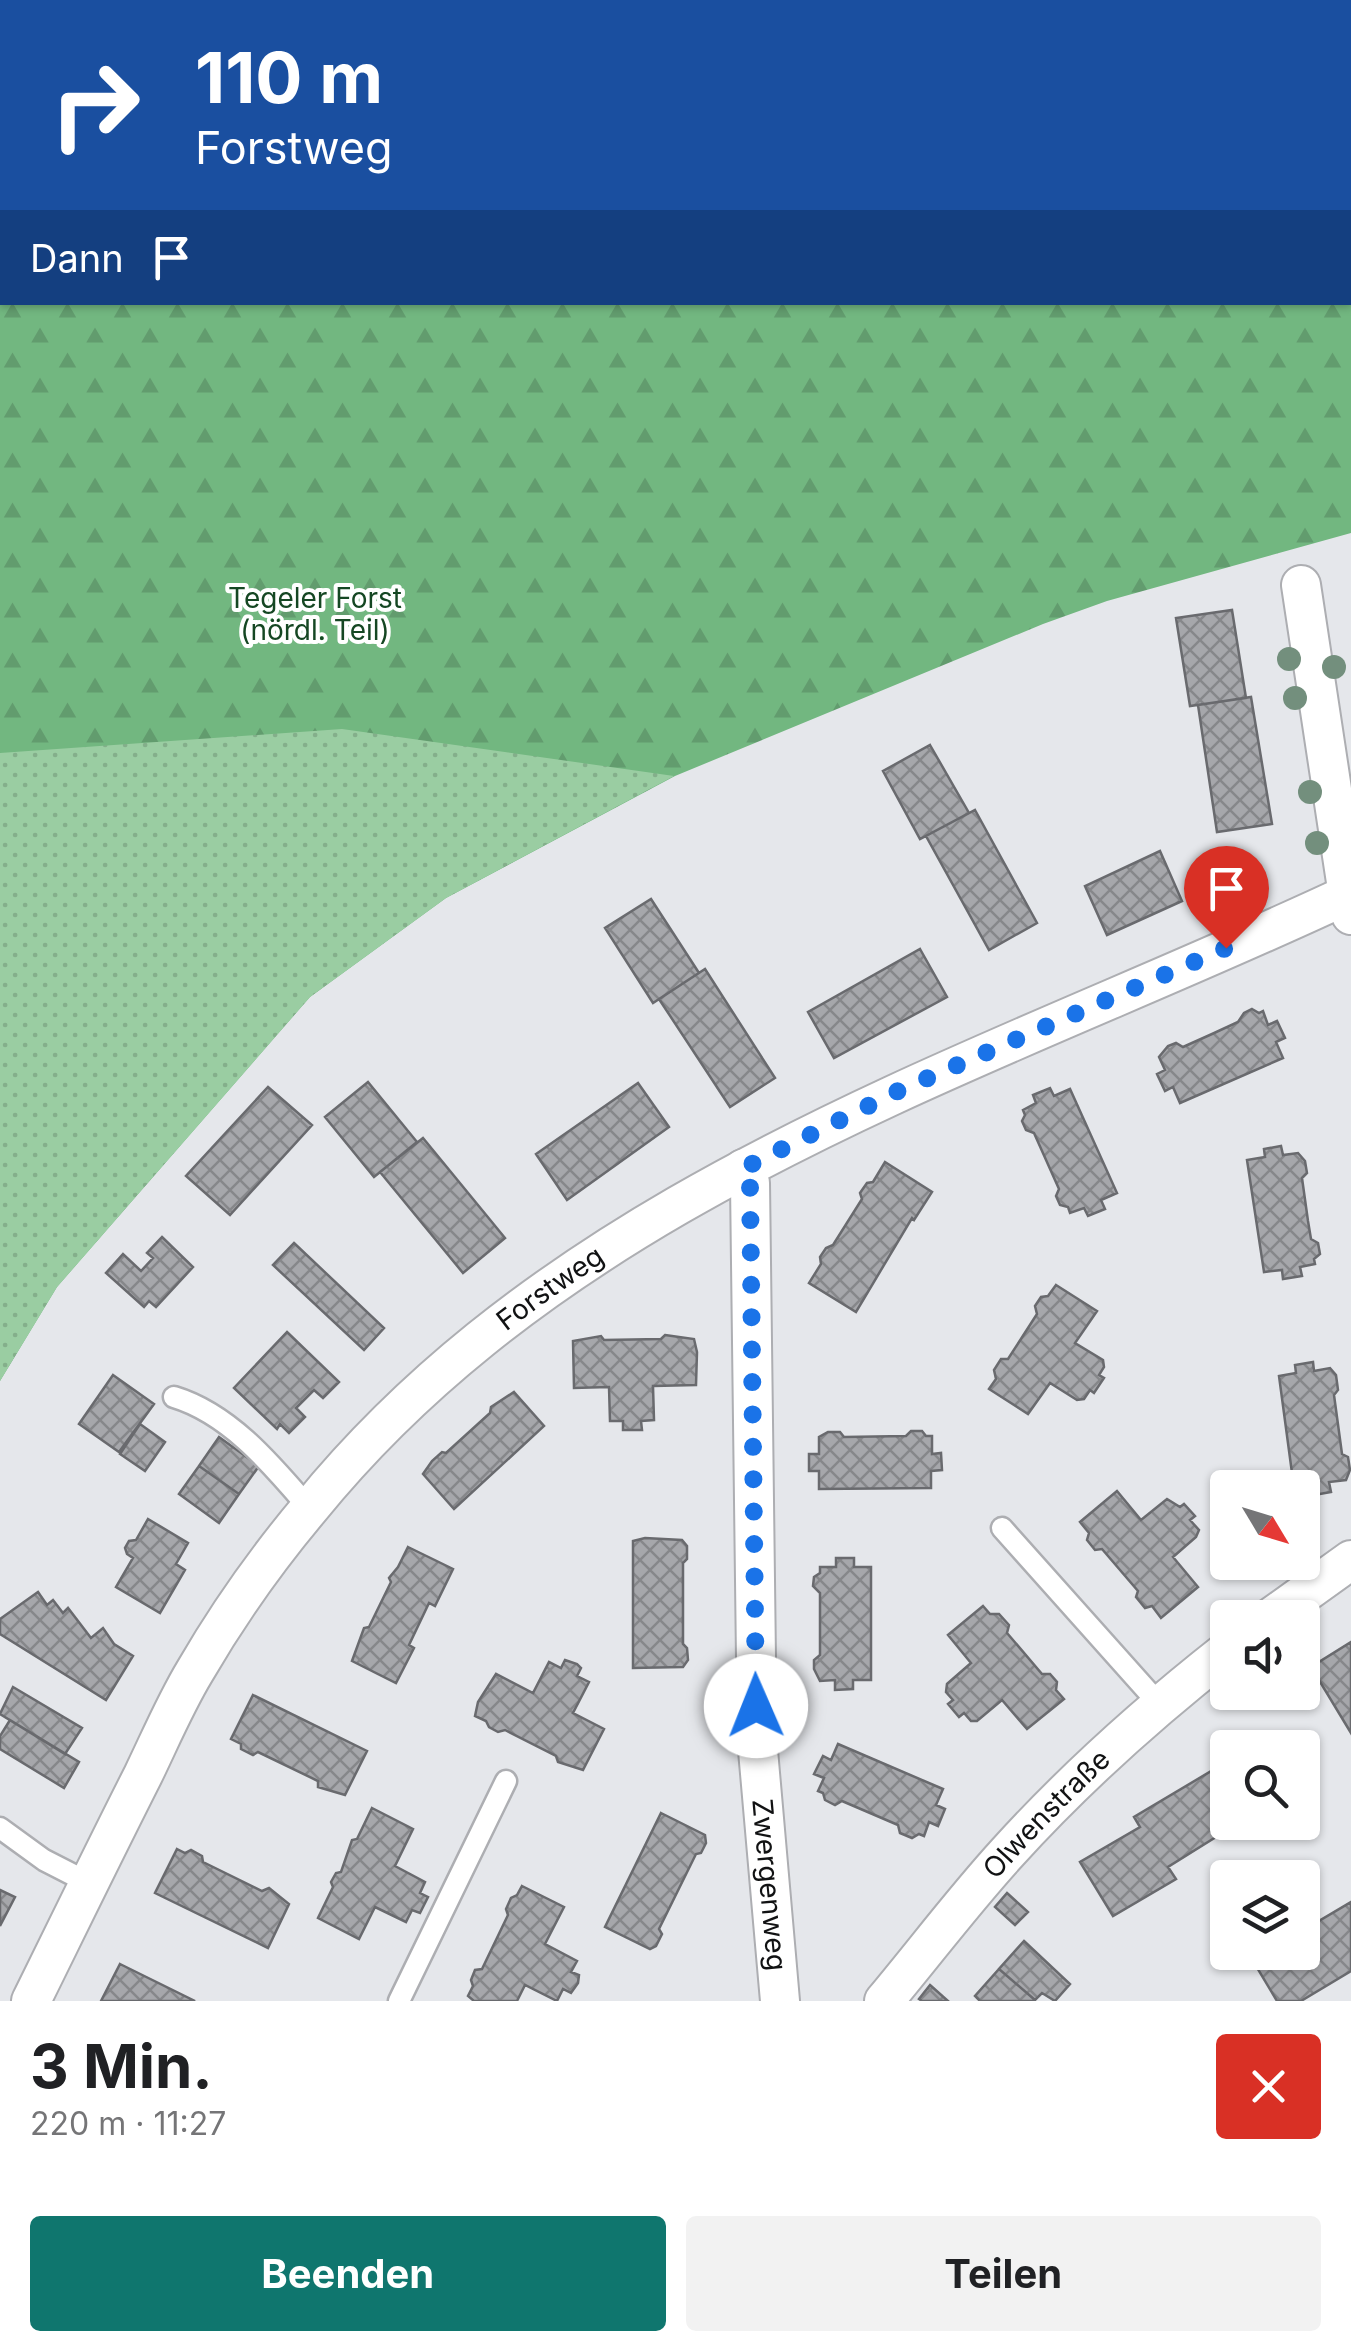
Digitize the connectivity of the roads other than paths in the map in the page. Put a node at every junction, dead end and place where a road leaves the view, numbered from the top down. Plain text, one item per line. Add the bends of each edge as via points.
1 (1301, 584) dead end
2 (1350, 901) edge
3 (742, 1169) junction
4 (174, 1397) dead end
5 (309, 1508) junction
6 (1002, 1528) dead end
7 (1351, 1560) edge
8 (1295, 1600) edge
9 (1210, 1665) edge
10 (1160, 1706) junction
11 (506, 1781) dead end
12 (0, 1828) edge
13 (88, 1884) junction
14 (31, 2001) edge
15 (399, 2001) edge
16 (780, 2001) edge
17 (884, 2001) edge

1 - 2 street
2 - 3 street, Forstweg via 898,1091
3 - 5 street, Forstweg via 568,1276 462,1355 388,1420
3 - 16 street, Zwergenweg via 750,1184 756,1739
4 - 5 lane via 246,1440
5 - 13 street, Forstweg via 194,1672
6 - 10 lane
7 - 8 street
9 - 10 street, Olwenstraße
10 - 17 street, Olwenstraße via 1006,1854
11 - 15 lane
12 - 13 lane
13 - 14 street, Forstweg

